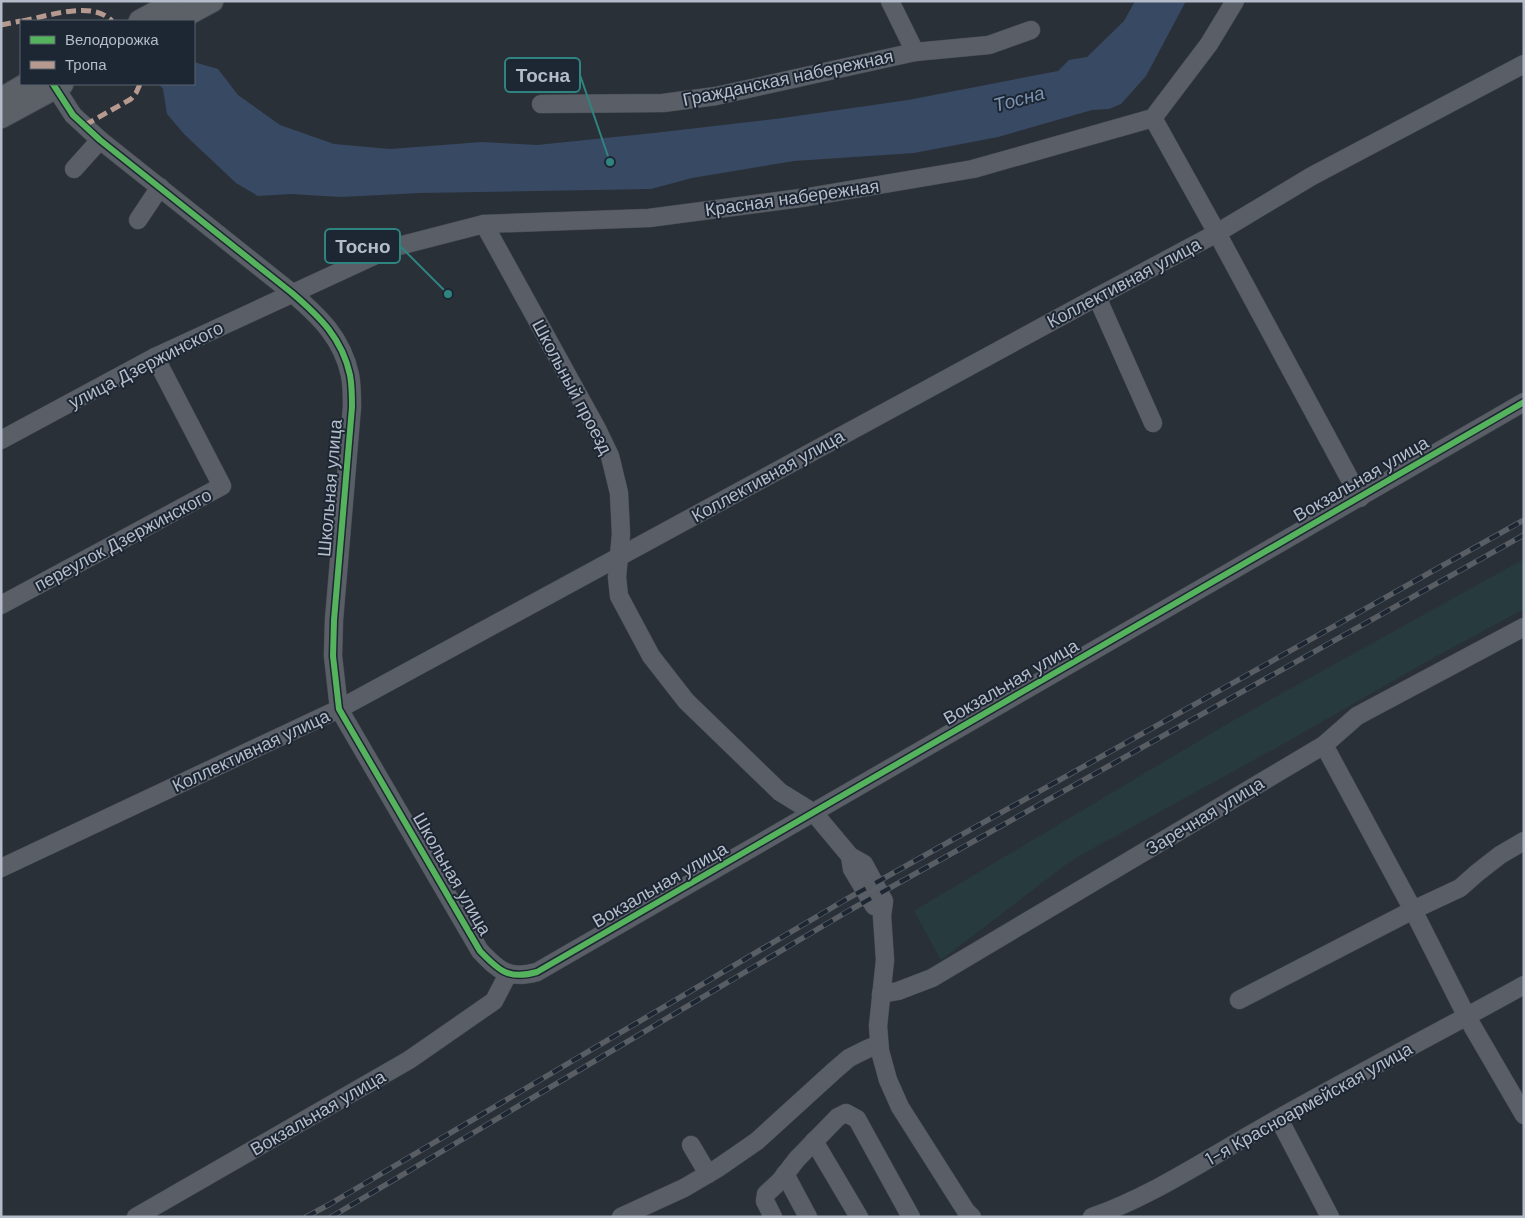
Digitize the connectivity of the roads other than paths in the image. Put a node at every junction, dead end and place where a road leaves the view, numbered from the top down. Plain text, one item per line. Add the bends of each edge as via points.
1 (177, 1) edge
2 (890, 1) edge
3 (1235, 1) edge
4 (210, 2) edge
5 (142, 20) edge
6 (177, 20) edge
7 (1032, 30) dead end
8 (915, 52) junction
9 (1524, 64) edge
10 (25, 85) edge
11 (56, 85) edge
12 (3, 93) edge
13 (542, 104) dead end
14 (1, 117) edge
15 (1153, 118) junction
16 (100, 140) junction
17 (74, 169) dead end
18 (160, 187) junction
19 (138, 220) dead end
20 (484, 224) junction
21 (1217, 233) junction
22 (292, 293) junction
23 (1097, 297) junction
24 (155, 357) junction
25 (1524, 402) edge
26 (1153, 423) dead end
27 (1, 440) edge
28 (1360, 498) junction
29 (620, 557) junction
30 (1, 605) edge
31 (1524, 627) edge
32 (339, 710) junction
33 (1324, 745) junction
34 (814, 813) junction
35 (1524, 841) edge
36 (1, 868) edge
37 (1413, 910) junction
38 (508, 974) junction
39 (1524, 985) edge
40 (881, 994) junction
41 (1239, 1000) dead end
42 (1467, 1017) junction
43 (880, 1044) junction
44 (1524, 1115) edge
45 (1279, 1119) junction
46 (814, 1141) junction
47 (691, 1145) dead end
48 (708, 1174) junction
49 (785, 1174) junction
50 (136, 1217) edge
51 (621, 1217) edge
52 (773, 1217) edge
53 (808, 1217) edge
54 (859, 1217) edge
55 (911, 1217) edge
56 (972, 1217) edge
57 (1092, 1217) edge
58 (1330, 1217) edge

1 - 5 main road
2 - 8 street
3 - 15 street via 1209,44
4 - 6 main road
7 - 8 street, Гражданская набережная via 989,45
8 - 13 street, Гражданская набережная via 716,96 663,103
9 - 21 street, Коллективная улица via 1312,176
10 - 12 main road
11 - 14 main road
11 - 16 street, Школьная улица via 73,115
15 - 20 street, Красная набережная via 973,169 808,197 648,218
15 - 21 street
16 - 17 street
16 - 18 street, Школьная улица
18 - 19 street
18 - 22 street, Школьная улица
20 - 22 street, Красная набережная via 391,248
20 - 29 street, Школьный проезд via 610,456 619,493
21 - 23 street, Коллективная улица
21 - 28 street
22 - 24 street, улица Дзержинского
22 - 32 street, Школьная улица via 316,313 334,335 350,377 352,407 334,620 333,656
23 - 26 street
23 - 29 street, Коллективная улица
24 - 27 street, улица Дзержинского
24 - 30 street, переулок Дзержинского via 222,486
25 - 28 street, Вокзальная улица
28 - 34 street, Вокзальная улица
29 - 32 street, Коллективная улица
29 - 34 street, Школьный проезд via 619,596 651,656 686,701 780,792
31 - 33 street, Заречная улица via 1357,716
32 - 36 street, Коллективная улица
32 - 38 street, Школьная улица via 480,952 496,968
33 - 37 street
33 - 40 street, Заречная улица via 932,978
34 - 38 street, Вокзальная улица via 537,972 523,976
34 - 40 street, Школьный проезд via 850,856 852,869 882,916 884,960
35 - 37 street via 1500,855 1460,888
37 - 41 street
37 - 42 street
38 - 50 street, Вокзальная улица via 494,1001 409,1060
39 - 42 street, 1-я Красноармейская улица
40 - 43 street
42 - 44 street
42 - 45 street, 1-я Красноармейская улица
43 - 48 street via 849,1058 757,1140
43 - 56 street via 888,1080 900,1107
45 - 57 street, 1-я Красноармейская улица via 1188,1172
45 - 58 street
46 - 49 street
46 - 54 street
46 - 55 street via 838,1117 846,1113 857,1119
47 - 48 street
48 - 51 street
49 - 52 street via 766,1194 765,1201
49 - 53 street

